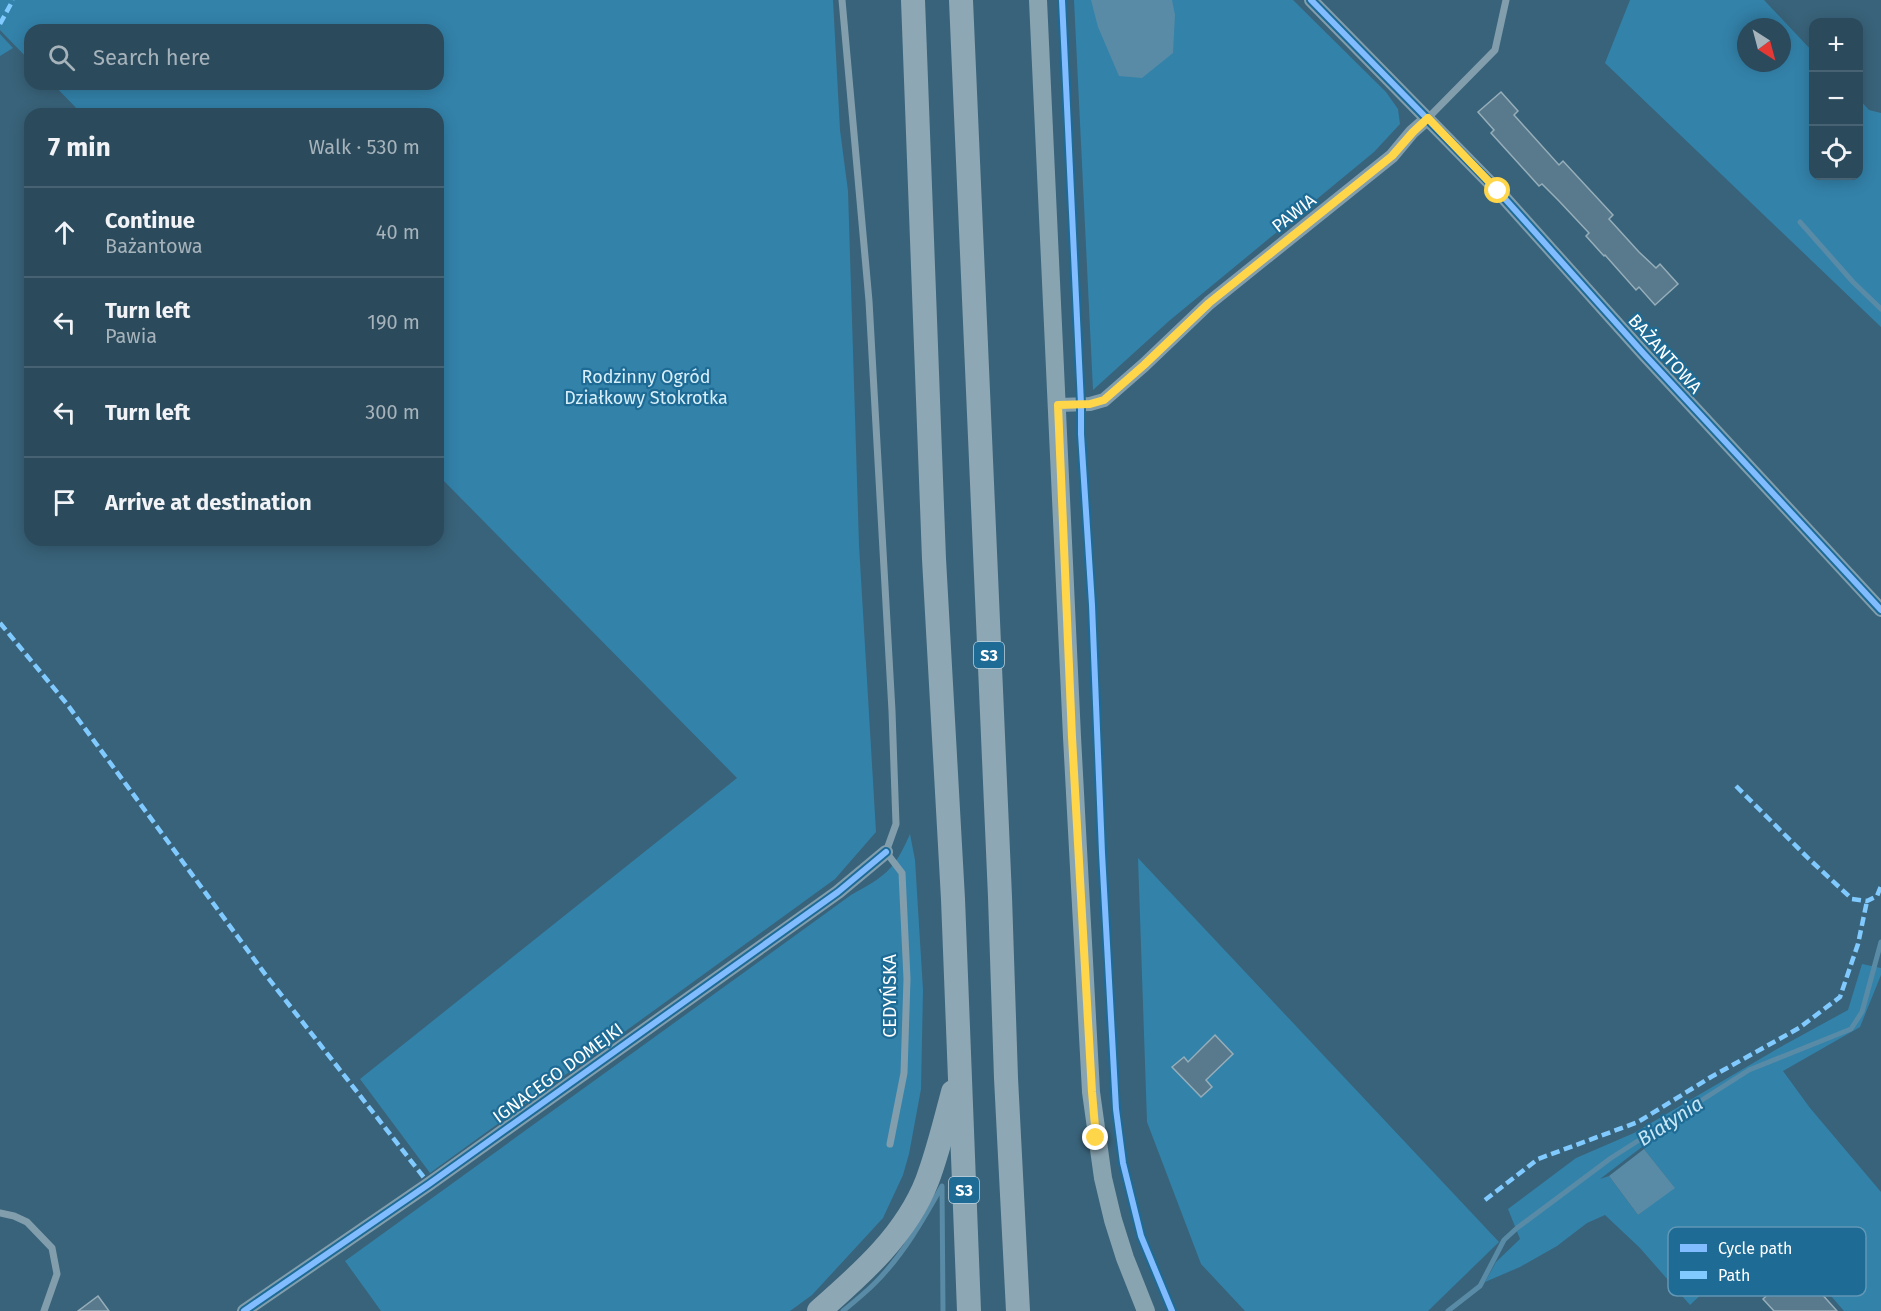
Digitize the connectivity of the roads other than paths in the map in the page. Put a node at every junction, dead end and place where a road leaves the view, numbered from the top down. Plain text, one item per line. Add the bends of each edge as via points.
1 (842, 0) edge
2 (913, 0) edge
3 (961, 0) edge
4 (1038, 0) edge
5 (1311, 0) edge
6 (1506, 0) edge
7 (1428, 118) junction
8 (1058, 405) junction
9 (1881, 610) edge
10 (886, 852) junction
11 (959, 1070) junction
12 (890, 1144) dead end
13 (0, 1213) edge
14 (44, 1311) edge
15 (244, 1311) edge
16 (819, 1311) edge
17 (969, 1311) edge
18 (1018, 1311) edge
19 (1146, 1311) edge

1 - 10 lane via 869,301 891,699 896,824
2 - 11 highway, S3 via 934,560
3 - 18 highway, S3
4 - 8 main road
5 - 7 street, BAŻANTOWA
6 - 7 lane, PAWIA via 1495,50
7 - 8 street, PAWIA via 1392,156 1209,303 1104,400
7 - 9 street, BAŻANTOWA
8 - 19 main road via 1092,1092 1099,1158 1110,1209
10 - 12 lane, CEDYŃSKA via 902,873 907,979 904,1073
10 - 15 street, IGNACEGO DOMEJKI via 838,892
11 - 16 highway via 927,1181 914,1208 888,1245
11 - 17 highway, S3
13 - 14 lane via 27,1221 52,1248 57,1274

